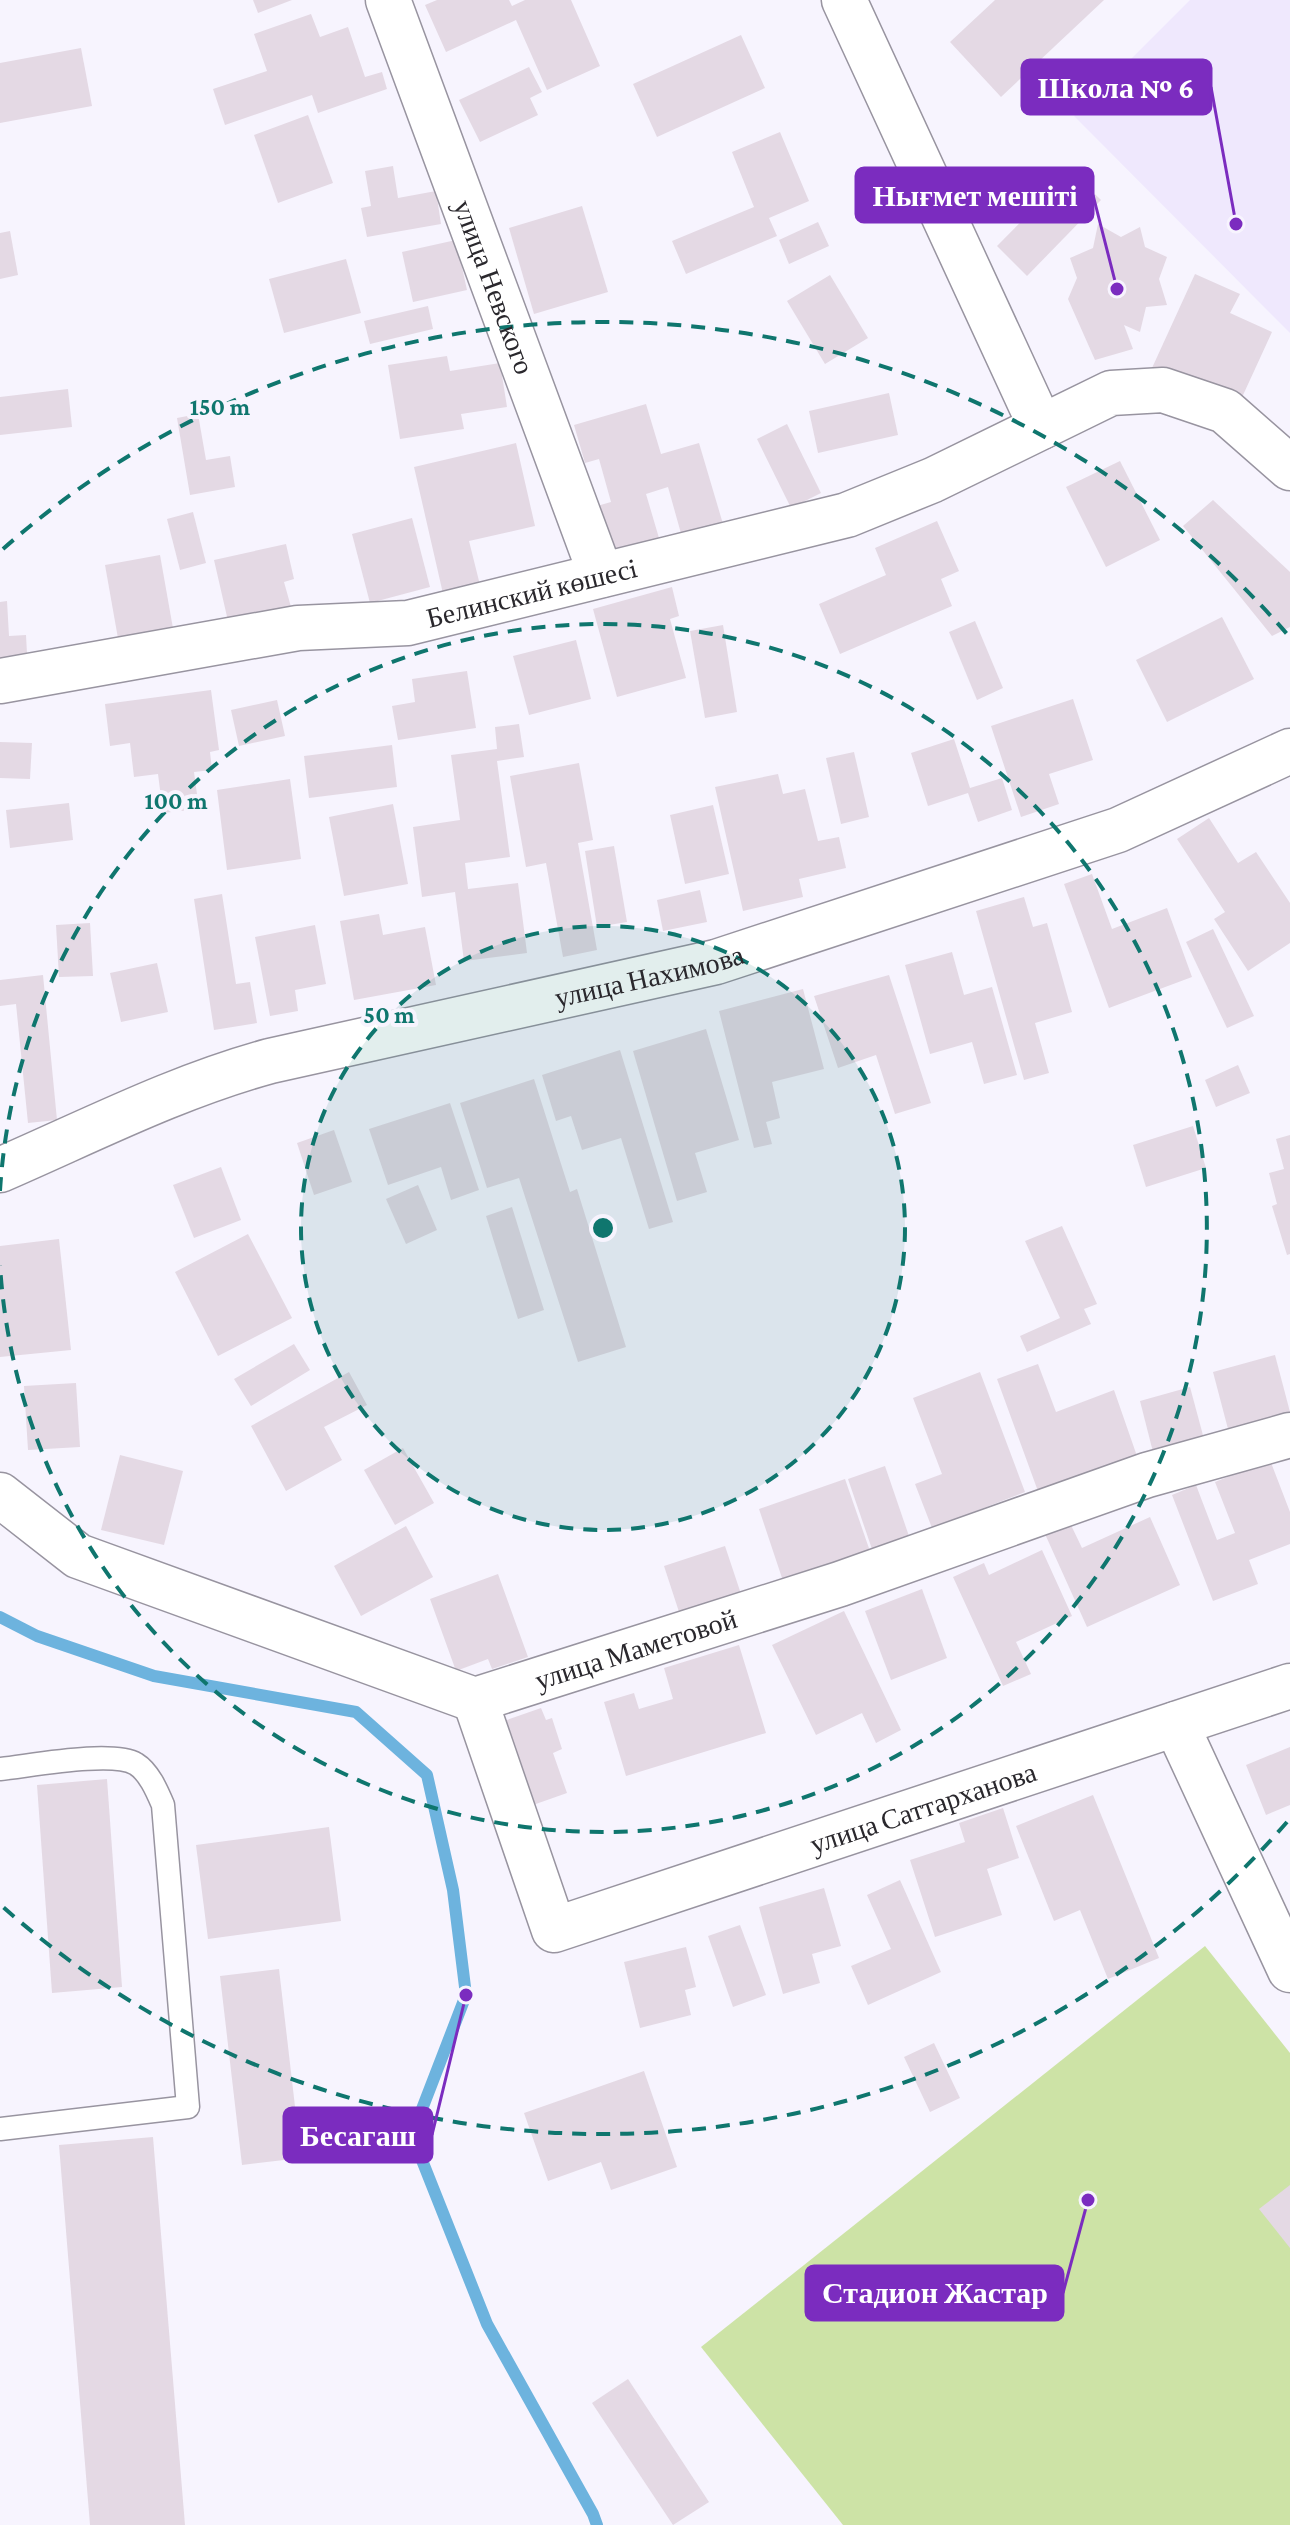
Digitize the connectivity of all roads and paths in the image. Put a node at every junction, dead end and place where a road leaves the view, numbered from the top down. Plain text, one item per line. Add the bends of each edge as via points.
1 (388, 0) edge
2 (844, 0) edge
3 (1041, 427) junction
4 (1290, 468) edge
5 (601, 575) junction
6 (0, 681) edge
7 (1290, 751) edge
8 (0, 1170) edge
9 (1290, 1435) edge
10 (0, 1495) edge
11 (1290, 1686) edge
12 (475, 1700) junction
13 (1176, 1724) junction
14 (0, 1769) edge
15 (1290, 1970) edge
16 (0, 2129) edge

1 - 5 street, улица Невского
2 - 3 street
3 - 4 street, Белинский көшесi via 1111,393 1163,390 1225,411
3 - 5 street, Белинский көшесi via 847,515
5 - 6 street, Белинский көшесi via 408,623 298,628
7 - 8 street, улица Нахимова via 1118,830 793,937 716,962 216,1076
9 - 12 street, улица Маметовой via 1147,1475 840,1584
10 - 12 street via 78,1556
11 - 13 street, улица Саттарханова
12 - 13 street, улица Саттарханова via 554,1930
13 - 15 street
14 - 16 lane via 113,1757 136,1764 152,1781 163,1805 188,2107

